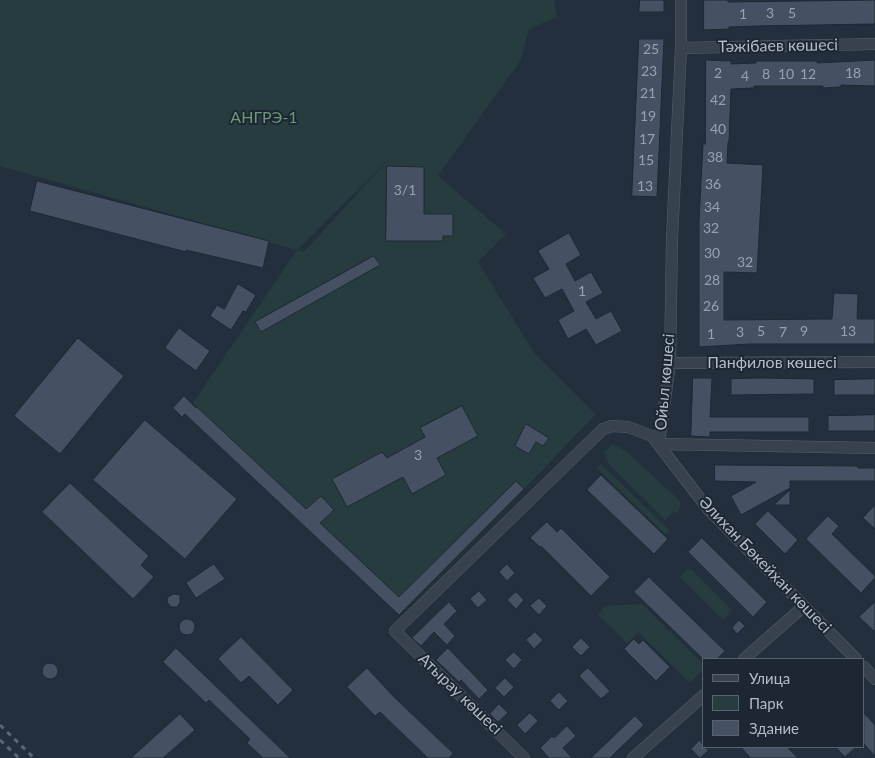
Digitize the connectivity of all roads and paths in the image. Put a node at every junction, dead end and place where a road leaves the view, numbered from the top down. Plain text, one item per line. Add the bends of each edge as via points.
1 (681, 0) edge
2 (875, 44) edge
3 (681, 48) junction
4 (875, 362) edge
5 (670, 363) junction
6 (659, 444) junction
7 (875, 448) edge
8 (804, 606) junction
9 (395, 631) joint
10 (745, 658) edge
11 (855, 658) edge
12 (865, 669) edge
13 (875, 679) edge
14 (702, 698) edge
15 (524, 758) edge
16 (633, 758) edge

1 - 3 street, Ойыл көшесі
2 - 3 street, Тәжібаев көшесі
3 - 5 street, Ойыл көшесі
4 - 5 street, Панфилов көшесі
5 - 6 street, Ойыл көшесі
6 - 7 street
6 - 8 street, Әлихан Бөкейхан көшесі via 708,509
6 - 9 street, Ойыл көшесі via 652,436 628,427 602,429
8 - 10 street
8 - 11 street, Әлихан Бөкейхан көшесі
9 - 15 street, Атырау көшесі
12 - 13 street
14 - 16 street

